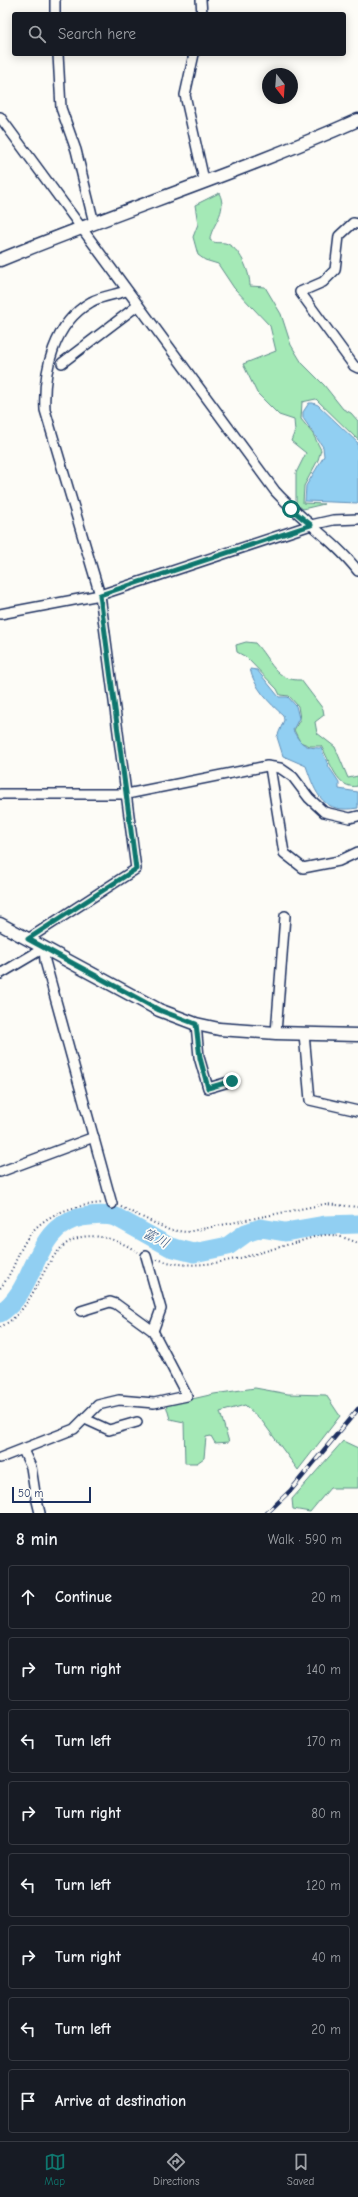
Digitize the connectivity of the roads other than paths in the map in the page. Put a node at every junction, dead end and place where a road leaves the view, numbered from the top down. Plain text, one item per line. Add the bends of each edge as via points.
1 (54, 0) edge
2 (201, 0) edge
3 (55, 12) edge
4 (202, 12) edge
5 (58, 56) edge
6 (194, 56) edge
7 (0, 117) edge
8 (358, 120) edge
9 (204, 180) junction
10 (94, 222) junction
11 (358, 224) edge
12 (81, 227) junction
13 (0, 260) edge
14 (126, 291) junction
15 (137, 306) junction
16 (62, 363) dead end
17 (358, 368) edge
18 (358, 519) edge
19 (311, 525) junction
20 (358, 571) edge
21 (100, 595) junction
22 (0, 614) edge
23 (270, 767) junction
24 (0, 794) edge
25 (127, 794) junction
26 (358, 816) edge
27 (358, 852) edge
28 (285, 916) dead end
29 (0, 924) edge
30 (28, 939) junction
31 (44, 948) junction
32 (0, 974) edge
33 (196, 1024) junction
34 (276, 1033) junction
35 (304, 1034) junction
36 (358, 1035) edge
37 (232, 1081) dead end
38 (358, 1110) edge
39 (94, 1137) junction
40 (0, 1172) edge
41 (112, 1204) road end
42 (146, 1256) road end
43 (81, 1311) dead end
44 (153, 1331) junction
45 (85, 1419) junction
46 (137, 1422) dead end
47 (23, 1450) junction
48 (0, 1458) edge
49 (40, 1513) edge

1 - 3 street
2 - 4 street
5 - 10 street via 61,108 76,150
6 - 9 street via 185,95
7 - 12 street
8 - 9 street
9 - 10 street
10 - 12 street
11 - 17 street via 353,223 339,236 335,270 323,282 300,292
12 - 13 street
12 - 14 street
14 - 15 street
14 - 21 street via 91,301 65,323 58,336 44,387 45,410
15 - 16 street
15 - 19 street via 275,491 291,509
18 - 19 street via 333,520
19 - 20 street via 342,550
19 - 21 street
21 - 22 street
21 - 25 street
23 - 25 street
23 - 26 street via 280,768 293,777 324,812 350,818
23 - 27 street via 284,853 303,868 339,861
24 - 25 street
25 - 30 street via 136,869
28 - 34 street
29 - 30 street
30 - 31 street
31 - 32 street
31 - 33 street via 159,1010
31 - 39 street via 45,961
33 - 34 street via 219,1029
33 - 37 street via 200,1058 208,1088
34 - 35 street
35 - 36 street
35 - 38 street via 310,1100
39 - 40 street
39 - 41 street
42 - 44 street via 161,1310
43 - 44 street via 110,1302
44 - 45 street via 187,1396 154,1403 119,1400 98,1405
45 - 46 street via 109,1430
45 - 47 street via 74,1429
47 - 48 street
47 - 49 street via 31,1467

